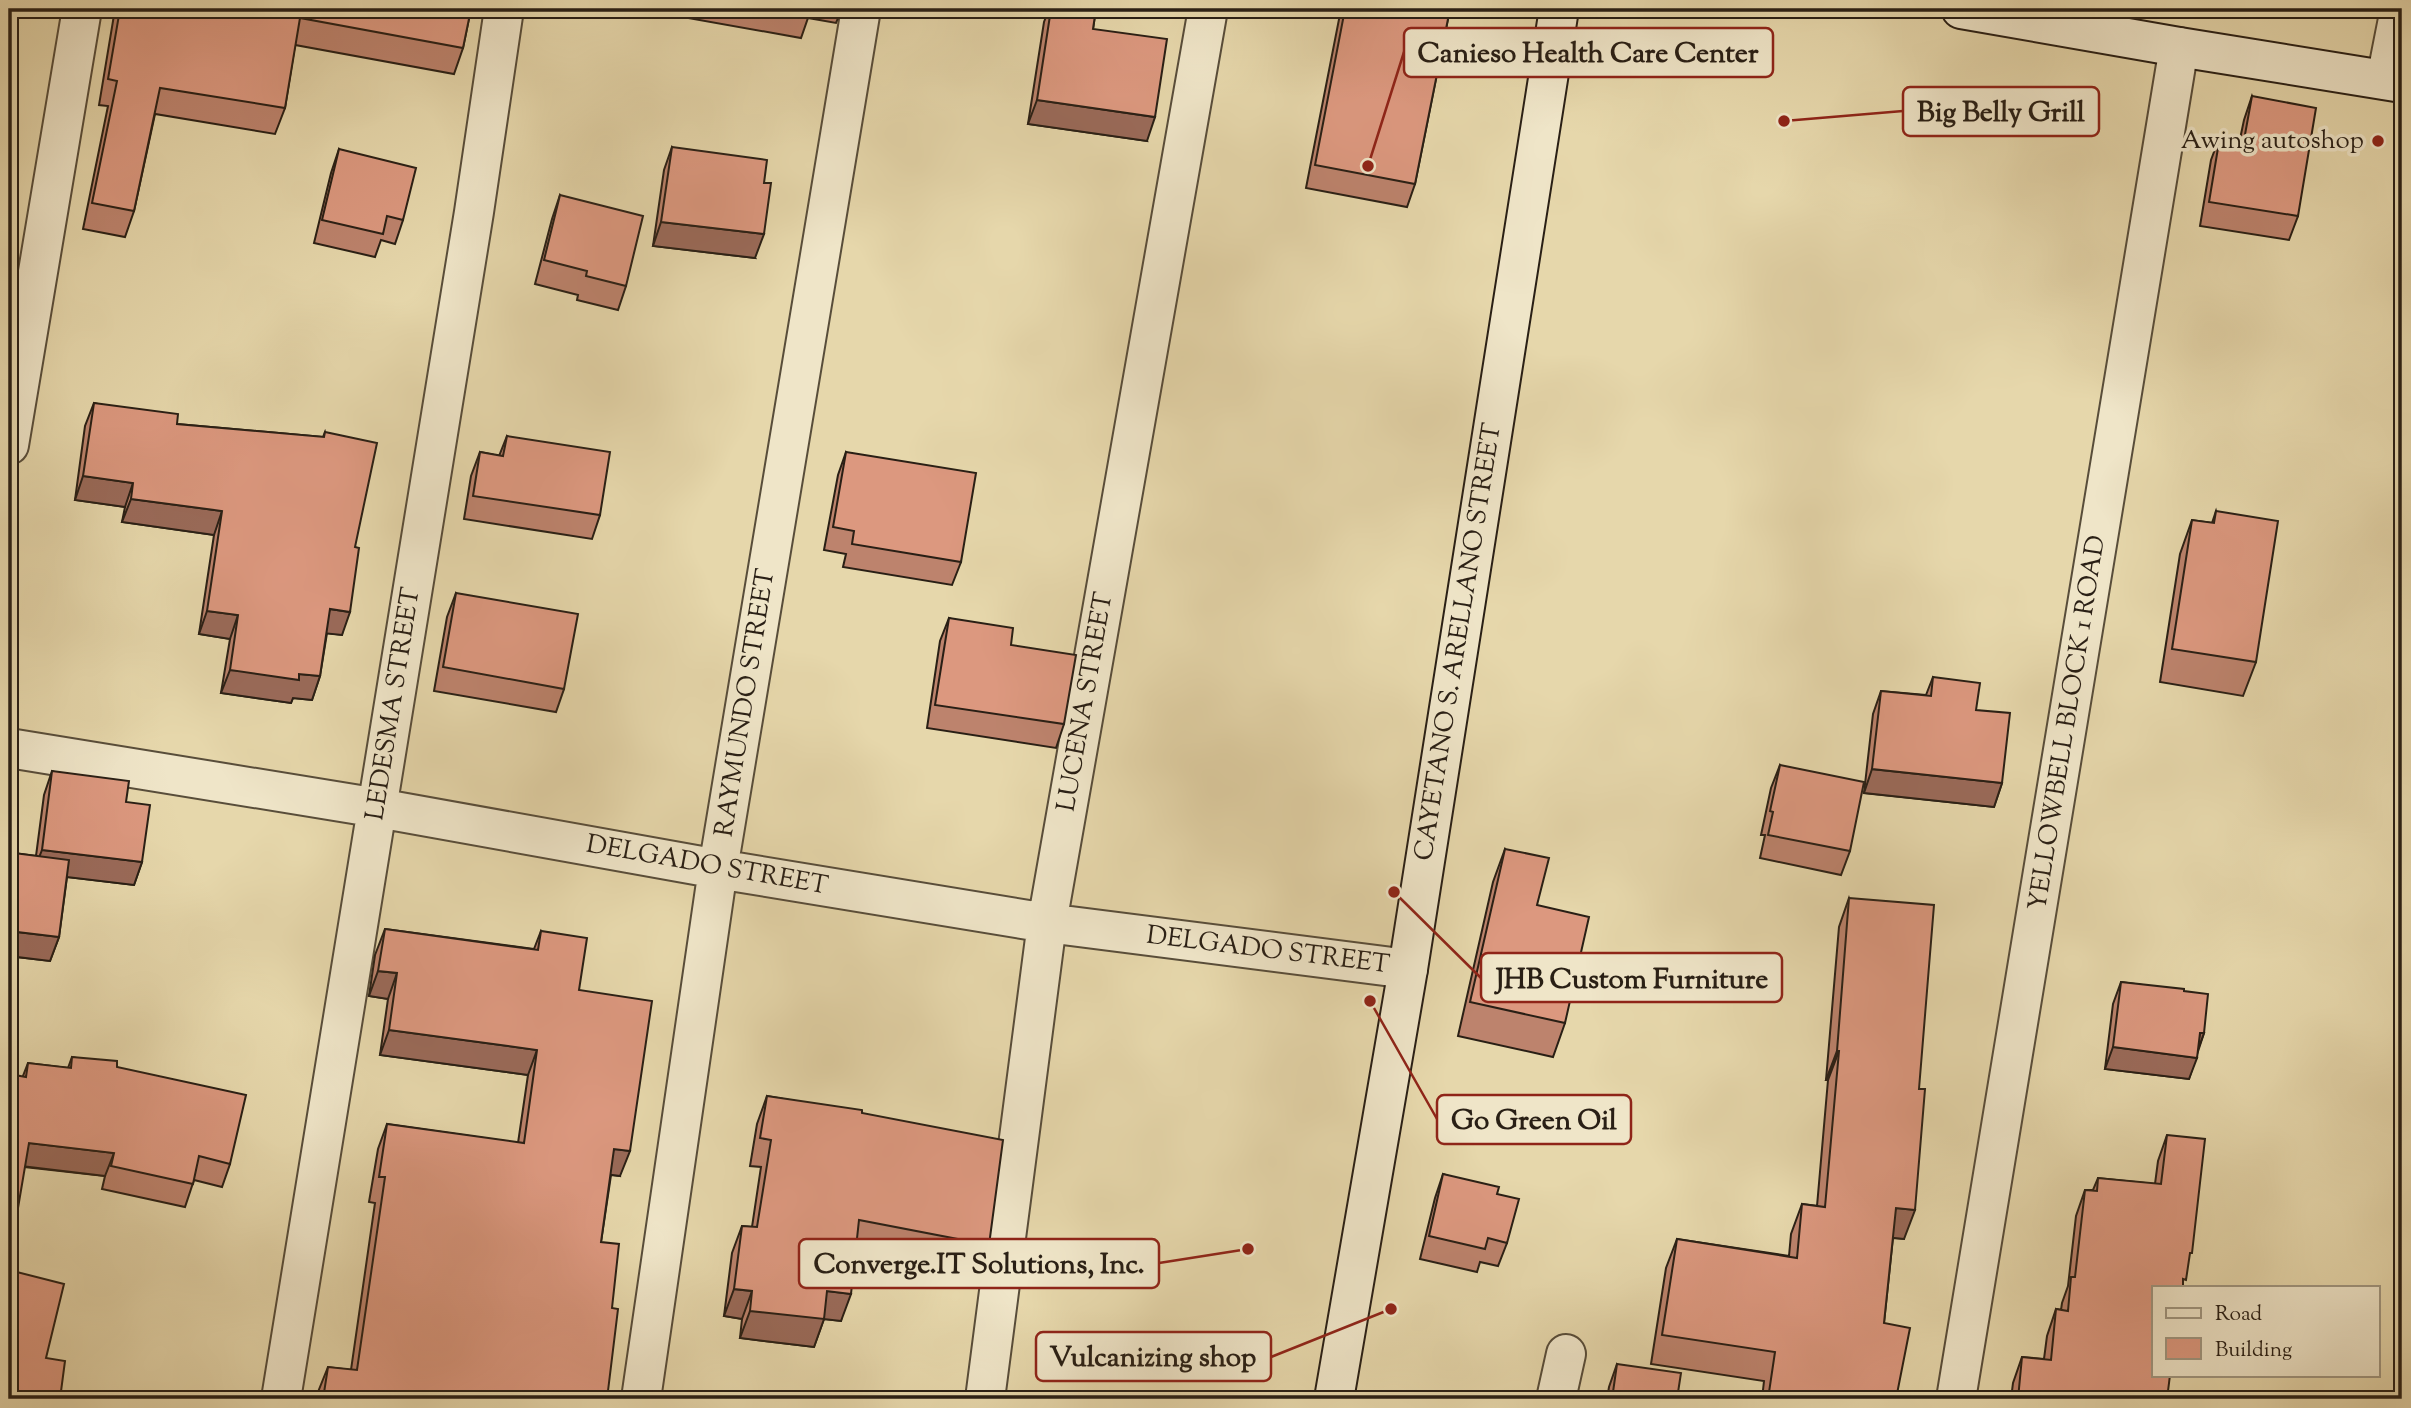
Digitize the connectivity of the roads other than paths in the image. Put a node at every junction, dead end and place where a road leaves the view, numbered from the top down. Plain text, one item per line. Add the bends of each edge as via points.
1 (82, 9) edge
2 (504, 9) edge
3 (861, 9) edge
4 (1208, 9) edge
5 (1559, 9) edge
6 (2400, 9) edge
7 (1970, 10) edge
8 (2179, 47) junction
9 (2394, 81) edge
10 (9, 445) edge
11 (9, 748) edge
12 (378, 808) junction
13 (718, 869) junction
14 (1047, 923) junction
15 (1408, 969) junction
16 (1566, 1354) dead end
17 (281, 1399) edge
18 (641, 1399) edge
19 (985, 1399) edge
20 (1334, 1399) edge
21 (1556, 1399) edge
22 (1956, 1399) edge

1 - 10 street
2 - 12 street, LEDESMA STREET
3 - 13 street, RAYMUNDO STREET
4 - 14 street, LUCENA STREET
5 - 15 street, CAYETANO S. ARELLANO STREET
6 - 9 street
7 - 8 street
8 - 9 street
8 - 22 street, YELLOWBELL BLOCK 1 ROAD
11 - 12 street, DELGADO STREET
12 - 13 street, DELGADO STREET
12 - 17 street, LEDESMA STREET
13 - 14 street, DELGADO STREET
13 - 18 street, RAYMUNDO STREET
14 - 15 street, DELGADO STREET
14 - 19 street, LUCENA STREET
15 - 20 street, CAYETANO S. ARELLANO STREET
16 - 21 street

